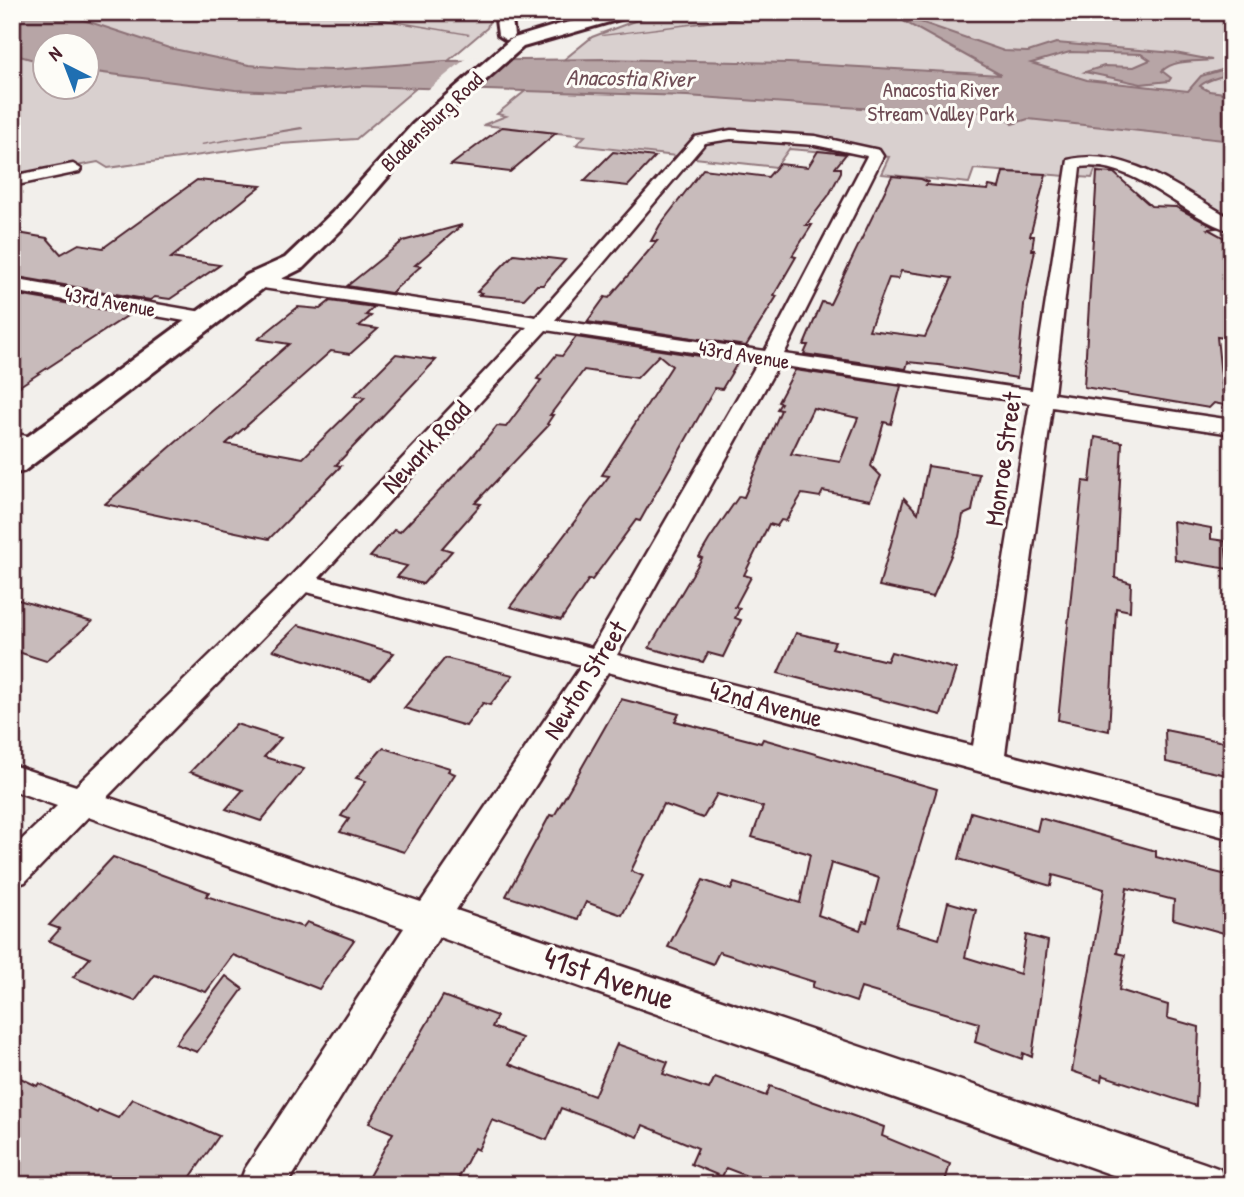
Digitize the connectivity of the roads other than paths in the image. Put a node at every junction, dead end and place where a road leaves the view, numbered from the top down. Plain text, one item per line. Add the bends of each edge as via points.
1 (503, 12) edge
2 (576, 12) edge
3 (636, 12) edge
4 (521, 15) dead end
5 (506, 44) junction
6 (446, 96) junction
7 (875, 156) joint
8 (73, 169) dead end
9 (12, 181) edge
10 (340, 186) dead end
11 (1232, 226) edge
12 (281, 243) dead end
13 (256, 281) junction
14 (12, 285) edge
15 (208, 319) junction
16 (541, 324) junction
17 (771, 359) junction
18 (1042, 399) junction
19 (1232, 427) edge
20 (21, 450) edge
21 (301, 583) junction
22 (599, 661) junction
23 (987, 763) junction
24 (12, 777) edge
25 (81, 800) junction
26 (1232, 827) edge
27 (12, 872) edge
28 (430, 919) junction
29 (261, 1185) edge
30 (1205, 1185) edge

1 - 5 main road
2 - 5 main road
3 - 5 main road, Bladensburg Road
4 - 5 main road, Bladensburg Road
5 - 6 main road, Bladensburg Road
6 - 10 main road, Bladensburg Road
6 - 13 main road, Bladensburg Road via 303,254
7 - 16 street, Newark Road via 854,146 735,133 705,136
7 - 17 street, Newton Street
8 - 9 street
11 - 18 street, Monroe Street via 1128,170 1096,161 1073,163
12 - 13 main road, Bladensburg Road via 261,261
13 - 15 main road, Bladensburg Road
13 - 16 street, 43rd Avenue
14 - 15 street, 43rd Avenue
15 - 20 main road, Bladensburg Road
16 - 17 street, 43rd Avenue
16 - 21 street, Newark Road
17 - 18 street, 43rd Avenue
17 - 22 street, Newton Street
18 - 19 street, 43rd Avenue
18 - 23 street, Monroe Street
21 - 22 street, 42nd Avenue
21 - 25 street, Newark Road
22 - 23 street, 42nd Avenue
22 - 28 street, Newton Street
23 - 26 street, 42nd Avenue
24 - 25 street, 41st Avenue
25 - 27 street, Newark Road
25 - 28 street, 41st Avenue
28 - 29 street, Newton Street
28 - 30 street, 41st Avenue

